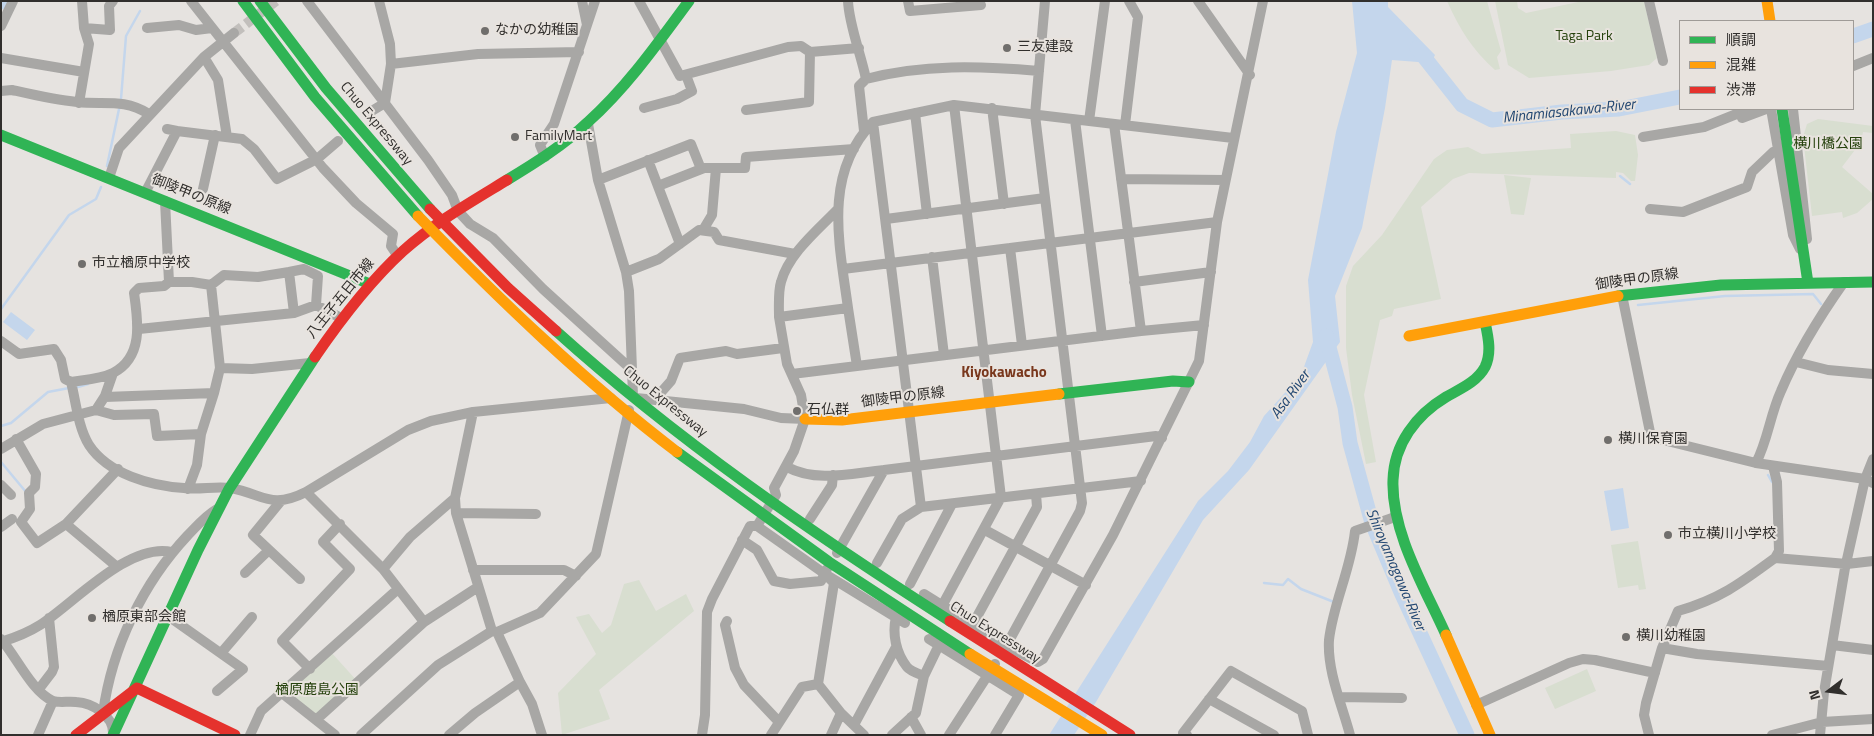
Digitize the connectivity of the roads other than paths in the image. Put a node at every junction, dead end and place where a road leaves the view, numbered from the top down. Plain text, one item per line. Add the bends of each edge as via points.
1 (13, 1) edge
2 (82, 1) edge
3 (113, 1) edge
4 (191, 1) edge
5 (243, 1) edge
6 (260, 1) edge
7 (307, 1) edge
8 (379, 1) edge
9 (582, 1) edge
10 (595, 1) edge
11 (640, 1) edge
12 (689, 1) edge
13 (848, 1) edge
14 (908, 1) edge
15 (1045, 1) edge
16 (1105, 1) edge
17 (1129, 1) edge
18 (1198, 1) edge
19 (1263, 1) edge
20 (1649, 1) edge
21 (1767, 1) edge
22 (959, 4) edge
23 (981, 4) dead end
24 (1770, 20) edge
25 (1, 26) edge
26 (587, 26) junction
27 (84, 28) junction
28 (148, 28) dead end
29 (212, 28) junction
30 (234, 33) tunnel mouth
31 (661, 38) junction
32 (223, 40) junction
33 (859, 48) junction
34 (579, 52) junction
35 (810, 52) junction
36 (204, 57) junction
37 (1, 58) edge
38 (1873, 58) edge
39 (1663, 61) dead end
40 (391, 64) junction
41 (1854, 66) edge
42 (1039, 71) junction
43 (84, 72) junction
44 (686, 74) junction
45 (1250, 75) junction
46 (866, 79) junction
47 (1, 91) edge
48 (79, 103) junction
49 (385, 103) junction
50 (954, 105) junction
51 (644, 108) dead end
52 (992, 108) junction
53 (746, 110) dead end
54 (1747, 110) edge
55 (1763, 110) edge
56 (1770, 110) edge
57 (1782, 110) edge
58 (1793, 110) edge
59 (370, 112) dead end
60 (915, 113) junction
61 (149, 114) junction
62 (1035, 115) junction
63 (1075, 120) junction
64 (1089, 121) junction
65 (874, 122) junction
66 (588, 124) junction
67 (1114, 124) junction
68 (1125, 125) junction
69 (1712, 125) junction
70 (864, 132) junction
71 (1, 135) edge
72 (215, 136) junction
73 (227, 137) junction
74 (1642, 137) dead end
75 (1234, 138) junction
76 (338, 141) dead end
77 (854, 149) junction
78 (1778, 150) junction
79 (545, 156) junction
80 (317, 159) junction
81 (648, 160) junction
82 (716, 168) junction
83 (701, 169) junction
84 (109, 178) junction
85 (1121, 179) junction
86 (598, 180) junction
87 (1226, 180) junction
88 (658, 186) junction
89 (203, 189) dead end
90 (145, 193) junction
91 (1045, 198) junction
92 (165, 202) junction
93 (1004, 204) junction
94 (838, 209) junction
95 (967, 209) junction
96 (1650, 209) dead end
97 (458, 211) junction
98 (927, 214) junction
99 (886, 219) junction
100 (1218, 222) junction
101 (704, 230) junction
102 (1128, 233) junction
103 (1090, 238) junction
104 (1050, 243) junction
105 (680, 244) junction
106 (1010, 248) junction
107 (972, 252) junction
108 (795, 254) junction
109 (397, 255) junction
110 (932, 257) junction
111 (1805, 258) junction
112 (891, 262) junction
113 (843, 268) junction
114 (289, 272) junction
115 (626, 272) junction
116 (1212, 272) junction
117 (169, 282) junction
118 (1134, 282) junction
119 (1844, 282) junction
120 (1873, 282) edge
121 (1808, 283) junction
122 (370, 284) junction
123 (211, 285) junction
124 (1622, 295) junction
125 (316, 305) junction
126 (848, 308) junction
127 (294, 313) junction
128 (779, 317) junction
129 (341, 318) junction
130 (215, 322) junction
131 (1485, 322) junction
132 (1204, 326) junction
133 (139, 329) junction
134 (1141, 331) junction
135 (1102, 336) junction
136 (1408, 336) dead end
137 (1062, 340) junction
138 (2, 343) edge
139 (1022, 345) junction
140 (783, 348) junction
141 (984, 350) junction
142 (944, 355) junction
143 (903, 361) junction
144 (1796, 362) junction
145 (310, 363) junction
146 (857, 366) junction
147 (220, 368) junction
148 (631, 369) junction
149 (113, 373) junction
150 (792, 374) junction
151 (1873, 374) edge
152 (71, 382) junction
153 (1189, 382) junction
154 (214, 393) junction
155 (1068, 393) junction
156 (104, 397) junction
157 (632, 398) junction
158 (653, 398) junction
159 (990, 403) junction
160 (96, 410) junction
161 (473, 412) junction
162 (909, 413) junction
163 (79, 414) junction
164 (805, 419) junction
165 (201, 434) junction
166 (1162, 438) junction
167 (16, 439) junction
168 (1075, 445) junction
169 (1, 449) edge
170 (996, 455) junction
171 (1873, 459) edge
172 (1756, 463) junction
173 (916, 466) junction
174 (1773, 466) junction
175 (787, 467) junction
176 (118, 469) junction
177 (884, 470) junction
178 (833, 475) junction
179 (1141, 481) junction
180 (1869, 481) edge
181 (1, 485) edge
182 (230, 488) junction
183 (1080, 488) junction
184 (188, 489) junction
185 (306, 492) junction
186 (1036, 494) junction
187 (11, 495) dead end
188 (776, 495) junction
189 (455, 498) junction
190 (1001, 498) junction
191 (280, 502) junction
192 (952, 504) junction
193 (921, 507) junction
194 (220, 508) junction
195 (456, 513) junction
196 (536, 514) dead end
197 (12, 519) dead end
198 (810, 519) junction
199 (1390, 519) junction
200 (66, 524) junction
201 (340, 524) junction
202 (757, 526) junction
203 (1, 527) edge
204 (985, 530) junction
205 (742, 540) junction
206 (844, 542) junction
207 (1016, 548) junction
208 (269, 550) junction
209 (172, 552) junction
210 (1775, 558) junction
211 (1873, 561) edge
212 (877, 563) junction
213 (1847, 564) junction
214 (116, 566) junction
215 (1050, 567) junction
216 (382, 569) junction
217 (473, 570) junction
218 (245, 573) dead end
219 (825, 574) junction
220 (576, 576) junction
221 (300, 579) dead end
222 (910, 584) junction
223 (1086, 585) junction
224 (478, 587) junction
225 (398, 589) junction
226 (942, 606) junction
227 (168, 616) junction
228 (252, 617) dead end
229 (896, 617) junction
230 (49, 618) junction
231 (727, 621) dead end
232 (424, 622) junction
233 (973, 624) junction
234 (494, 631) junction
235 (2, 641) edge
236 (939, 645) junction
237 (1832, 645) junction
238 (1007, 646) junction
239 (896, 647) junction
240 (1662, 648) junction
241 (1873, 650) edge
242 (222, 652) junction
243 (1828, 666) junction
244 (310, 669) junction
245 (1655, 673) junction
246 (924, 676) junction
247 (987, 676) junction
248 (520, 682) junction
249 (818, 684) junction
250 (137, 688) junction
251 (39, 689) junction
252 (216, 691) dead end
253 (282, 693) junction
254 (1340, 697) junction
255 (1209, 698) junction
256 (1402, 698) dead end
257 (53, 701) junction
258 (1476, 705) junction
259 (103, 713) junction
260 (841, 713) junction
261 (911, 717) junction
262 (317, 719) junction
263 (1873, 719) edge
264 (778, 722) junction
265 (1822, 722) junction
266 (854, 725) junction
267 (113, 734) edge
268 (38, 735) edge
269 (76, 735) edge
270 (235, 735) edge
271 (250, 735) edge
272 (335, 735) edge
273 (361, 735) edge
274 (449, 735) edge
275 (542, 735) edge
276 (702, 735) edge
277 (771, 735) edge
278 (831, 735) edge
279 (864, 735) edge
280 (892, 735) edge
281 (921, 735) edge
282 (949, 735) edge
283 (995, 735) edge
284 (1102, 735) edge
285 (1130, 735) edge
286 (1187, 735) edge
287 (1274, 735) edge
288 (1308, 735) edge
289 (1350, 735) edge
290 (1490, 735) edge
291 (1649, 735) edge
292 (1772, 735) edge
293 (1820, 735) edge

1 - 25 street
2 - 27 street
3 - 27 street via 108,6 110,30
4 - 29 street
5 - 284 main road, Chuo Expressway, bridge via 315,97 444,245 594,386 755,512 932,630
6 - 285 main road, Chuo Expressway, bridge via 326,88 430,209 552,328 688,441 765,499 843,553
7 - 49 street
8 - 40 street via 390,44
9 - 26 street
10 - 26 street
11 - 31 street
12 - 31 main road, 八王子五日市線
13 - 33 street
14 - 22 street via 910,11
15 - 42 street
16 - 64 street
17 - 68 street via 1138,17
18 - 45 street
19 - 45 street
20 - 39 street
21 - 24 main road
22 - 23 street
26 - 34 street
27 - 43 street via 89,44
28 - 29 street via 179,25 196,30
29 - 32 street
30 - 32 street
31 - 44 street via 680,76
31 - 66 main road, 八王子五日市線 via 618,94
32 - 36 street
32 - 80 street
33 - 35 street
33 - 46 street
34 - 40 street via 478,54
34 - 79 street via 554,124 540,146
35 - 44 street via 801,46 788,47
35 - 53 street via 809,102
36 - 61 street
36 - 73 street via 218,80
37 - 43 street
38 - 41 street
40 - 49 street
42 - 46 street via 976,66 898,70
42 - 62 street
43 - 48 street
44 - 51 street via 692,91 677,99
45 - 75 street
46 - 70 street via 859,86
47 - 48 street via 12,90
48 - 61 street via 135,106
49 - 59 street
49 - 97 street via 452,195
50 - 52 street
50 - 60 street
50 - 95 street
52 - 62 street
52 - 93 street
54 - 69 street
55 - 69 street via 1728,124
56 - 78 street
57 - 111 main road
58 - 111 street via 1807,234
60 - 65 street
60 - 98 street
61 - 84 street via 119,148
62 - 63 street
62 - 91 street
63 - 64 street
63 - 103 street
64 - 67 street
65 - 70 street
65 - 99 street
66 - 79 main road, 八王子五日市線
66 - 86 street
67 - 68 street
67 - 85 street
68 - 75 street
69 - 74 street
70 - 77 street
71 - 84 main road, 御陵甲の原線
72 - 73 street
72 - 89 street
72 - 90 street via 172,130
73 - 80 street via 242,139 248,144 277,179
75 - 87 street
76 - 80 street
77 - 82 street via 746,157 745,168
77 - 94 street via 844,165
78 - 96 street via 1752,172 1747,187 1682,212
78 - 111 street via 1793,235
79 - 97 main road, 八王子五日市線
80 - 109 street via 356,203 393,234 391,246
81 - 83 street via 691,144
81 - 86 street
81 - 88 street
82 - 83 street
82 - 101 street via 712,215
83 - 88 street
84 - 90 main road, 御陵甲の原線
85 - 87 street
85 - 102 street
86 - 115 street
87 - 100 street
88 - 105 street
90 - 92 main road, 御陵甲の原線
91 - 93 street
91 - 104 street
92 - 117 street
92 - 122 main road, 御陵甲の原線
93 - 95 street
94 - 108 street
94 - 113 street
95 - 98 street
95 - 107 street
97 - 109 main road, 八王子五日市線
97 - 148 street via 470,224 493,238 543,289
98 - 99 street
99 - 112 street
100 - 102 street
100 - 116 street
101 - 105 street via 690,235
101 - 108 street via 714,232 719,240
102 - 103 street
102 - 118 street
103 - 104 street
103 - 135 street
104 - 106 street
104 - 137 street
105 - 115 street via 659,259
106 - 107 street
106 - 139 street
107 - 110 street
107 - 141 street
108 - 128 street via 780,284
109 - 122 main road, 八王子五日市線
110 - 112 street
110 - 142 street
111 - 121 main road
112 - 113 street
112 - 143 street
113 - 126 street
114 - 123 street via 258,276 224,275
114 - 125 street via 304,269 318,276
114 - 127 street
115 - 148 street
116 - 118 street
116 - 132 street
117 - 123 street
117 - 133 street via 164,286 139,288 134,293
118 - 134 street
119 - 120 main road, 御陵甲の原線
119 - 121 main road, 御陵甲の原線
119 - 144 street
121 - 124 main road, 御陵甲の原線 via 1717,285
122 - 129 main road, 八王子五日市線
123 - 130 street
124 - 131 main road, 御陵甲の原線
124 - 172 street via 1651,437
125 - 127 street
125 - 129 street
126 - 128 street
126 - 146 street
127 - 130 street
128 - 140 street
129 - 145 main road, 八王子五日市線
130 - 133 street
130 - 147 street
131 - 136 main road, 御陵甲の原線
131 - 199 main road via 1489,351 1482,372 1421,416 1400,446 1395,460
132 - 134 street
132 - 153 street via 1199,361
133 - 149 street via 136,345 125,363
134 - 135 street
135 - 137 street
137 - 139 street
137 - 155 street
138 - 152 street via 19,354 54,349 61,360 65,379
139 - 141 street
140 - 150 street
140 - 158 street via 737,354 726,351 680,358 671,381
141 - 142 street
141 - 159 street
142 - 143 street
143 - 146 street
143 - 162 street
144 - 151 street via 1819,369
144 - 172 street via 1781,392 1765,446
145 - 147 street via 252,369
145 - 182 main road, 八王子五日市線
146 - 150 street
147 - 154 street
148 - 157 street
149 - 152 street
149 - 156 street
150 - 164 street
152 - 163 street
153 - 155 main road, 御陵甲の原線
153 - 166 street
154 - 156 street
154 - 165 street
155 - 159 main road, 御陵甲の原線
155 - 168 street
156 - 160 street
157 - 158 street, 御陵甲の原線
157 - 161 street, 御陵甲の原線
157 - 220 street via 596,554
158 - 164 street, 御陵甲の原線
159 - 162 main road, 御陵甲の原線
159 - 170 street
160 - 163 street
160 - 165 street via 114,415 154,414 157,436
161 - 185 street, 御陵甲の原線 via 445,417 408,430
161 - 189 street
162 - 164 main road, 御陵甲の原線 via 842,420
162 - 173 street
163 - 167 street via 43,424
163 - 176 street via 88,443 104,461
164 - 175 street
165 - 184 street via 197,465
166 - 168 street
166 - 179 street
167 - 169 street
167 - 200 street via 36,474 35,487 30,493 30,509 21,522 37,543
168 - 170 street
168 - 183 street
170 - 173 street
170 - 190 street
171 - 180 street
172 - 174 street
173 - 177 street
173 - 193 street
174 - 180 street
174 - 210 street via 1777,482 1779,551
175 - 178 street via 801,475
175 - 188 street via 774,488
176 - 184 street via 159,486
176 - 200 street
177 - 178 street
177 - 206 street
178 - 198 street via 832,484
179 - 183 street
179 - 223 street
180 - 213 street
181 - 187 street
182 - 184 street
182 - 191 street
182 - 194 main road, 八王子五日市線
183 - 186 street
183 - 215 street via 1080,511
185 - 191 street, 御陵甲の原線
185 - 201 street
186 - 190 street
186 - 207 street via 1037,507
188 - 198 street
188 - 202 street
189 - 195 street
189 - 216 street via 410,537
190 - 192 street
190 - 204 street
191 - 208 street via 252,535
192 - 193 street
192 - 222 street
193 - 212 street via 902,519
194 - 209 street via 210,513
194 - 227 main road, 八王子五日市線
195 - 196 street
195 - 217 street
197 - 203 street
198 - 206 street
199 - 254 street via 1357,530 1329,641
199 - 258 main road
200 - 214 street
201 - 216 street
201 - 244 street via 323,542 350,569 282,641
202 - 205 street via 750,526
202 - 219 street
204 - 207 street
204 - 226 street
205 - 219 street via 757,550 774,581 790,584 821,580
205 - 276 street via 707,612
206 - 212 street
206 - 219 street
207 - 215 street
207 - 233 street
208 - 218 street
208 - 221 street
209 - 214 street via 153,552
209 - 259 street via 154,575 122,642 108,680
210 - 213 street
210 - 240 street via 1730,590 1706,603 1678,611
211 - 213 street
212 - 222 street
213 - 237 street
214 - 230 street
215 - 223 street
215 - 238 street
216 - 225 street
217 - 220 street via 564,570
217 - 224 street
219 - 229 street
219 - 249 street via 834,583
220 - 234 street via 540,613
222 - 226 street
223 - 238 street via 1041,661
224 - 232 street
224 - 234 street
225 - 232 street
225 - 244 street
226 - 233 street
227 - 242 street
227 - 250 main road, 八王子五日市線
228 - 242 street
229 - 236 street
229 - 239 street
230 - 235 street
230 - 251 street via 54,666
231 - 264 street via 725,625 739,677
232 - 262 street
233 - 238 street
234 - 248 street
234 - 273 street via 438,666
235 - 251 street
236 - 246 street
236 - 247 street
237 - 241 street
237 - 243 street
238 - 247 street
239 - 246 street via 908,668
239 - 266 street
240 - 243 street
240 - 245 street
242 - 252 street via 243,669
243 - 265 street
244 - 253 street
245 - 258 street via 1583,659
245 - 291 street via 1644,715
246 - 261 street via 916,713
247 - 282 street
247 - 283 street via 1019,695
248 - 274 street via 482,707
248 - 275 street via 532,704
249 - 260 street
249 - 264 street via 802,687
250 - 259 main road
250 - 267 main road, 八王子五日市線
250 - 270 main road
251 - 257 street
253 - 262 street
253 - 271 street via 261,711
254 - 256 street
254 - 289 street
255 - 286 street via 1183,733
255 - 287 street
255 - 288 street via 1231,671 1302,711
257 - 259 street via 79,702
257 - 268 street
258 - 290 main road
259 - 267 street via 112,723
259 - 269 main road
260 - 266 street
260 - 278 street
261 - 280 street
261 - 281 street
262 - 272 street
263 - 265 street
264 - 277 street
265 - 292 street
265 - 293 street
266 - 279 street

